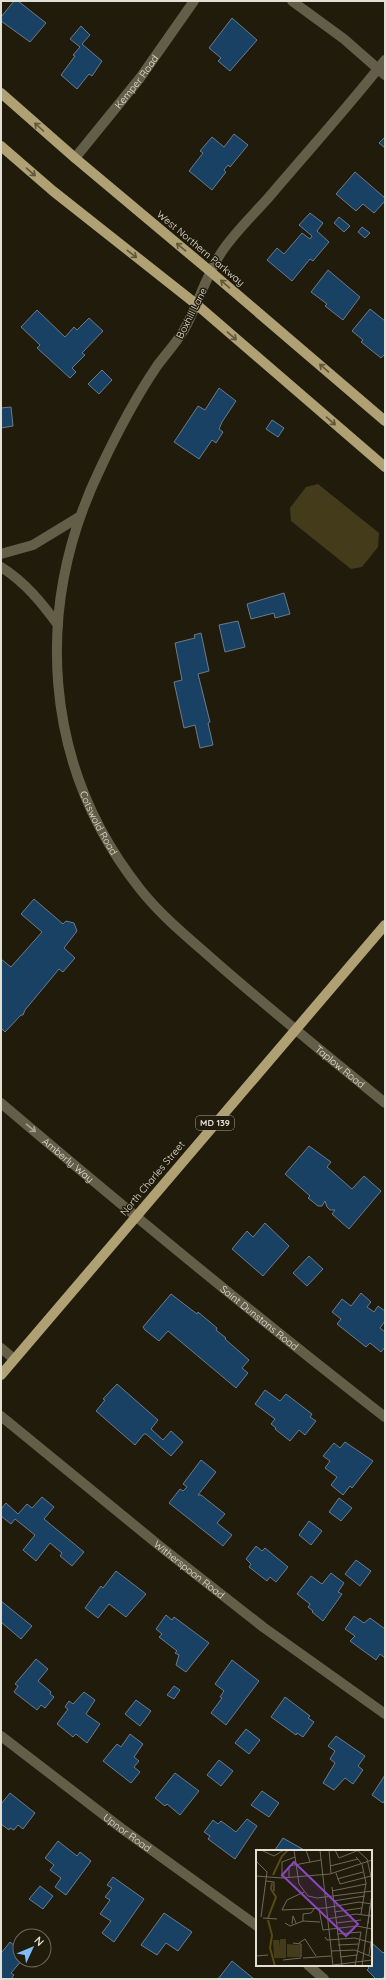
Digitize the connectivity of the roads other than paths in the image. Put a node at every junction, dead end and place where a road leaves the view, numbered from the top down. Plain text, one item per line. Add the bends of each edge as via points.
1 (194, 1) edge
2 (292, 1) edge
3 (385, 60) edge
4 (381, 72) edge
5 (1, 93) edge
6 (1, 146) edge
7 (75, 158) junction
8 (211, 272) junction
9 (196, 304) junction
10 (385, 421) edge
11 (385, 467) edge
12 (79, 517) junction
13 (1, 554) edge
14 (1, 567) edge
15 (58, 625) junction
16 (385, 925) edge
17 (295, 1030) junction
18 (1, 1103) edge
19 (385, 1103) edge
20 (135, 1217) junction
21 (1, 1348) edge
22 (14, 1359) junction
23 (1, 1375) edge
24 (1, 1416) edge
25 (385, 1417) edge
26 (385, 1714) edge
27 (1, 1736) edge
28 (256, 1925) edge
29 (309, 1966) edge
30 (324, 1979) edge

1 - 7 street, Kemper Road via 140,78
2 - 4 street via 344,39
3 - 4 street, Boxhill Lane
4 - 8 street, Boxhill Lane via 222,251
7 -> 5 main road, West Northern Parkway
6 -> 9 main road via 53,191
8 -> 7 main road, West Northern Parkway
8 - 9 street, Boxhill Lane
10 -> 8 main road, West Northern Parkway
9 -> 11 main road
9 - 12 street, Boxhill Lane via 183,331 125,420
12 - 13 street via 33,545
12 - 15 street, Boxhill Lane via 62,590
14 - 15 street via 42,602
15 - 17 street, Cotswold Road via 57,681 64,731 86,798 108,843 140,889 164,916
16 - 17 main road, North Charles Street / MD 139
17 - 19 street, Taplow Road
17 - 20 main road, North Charles Street / MD 139
18 -> 20 street, Amberly Way
20 - 22 main road, North Charles Street / MD 139
20 - 25 street, Saint Dunstans Road
21 - 22 street
22 - 23 main road, North Charles Street / MD 139
24 - 26 street, Witherspoon Road via 263,1627
27 - 28 street, Upnor Road via 121,1828
29 - 30 street

